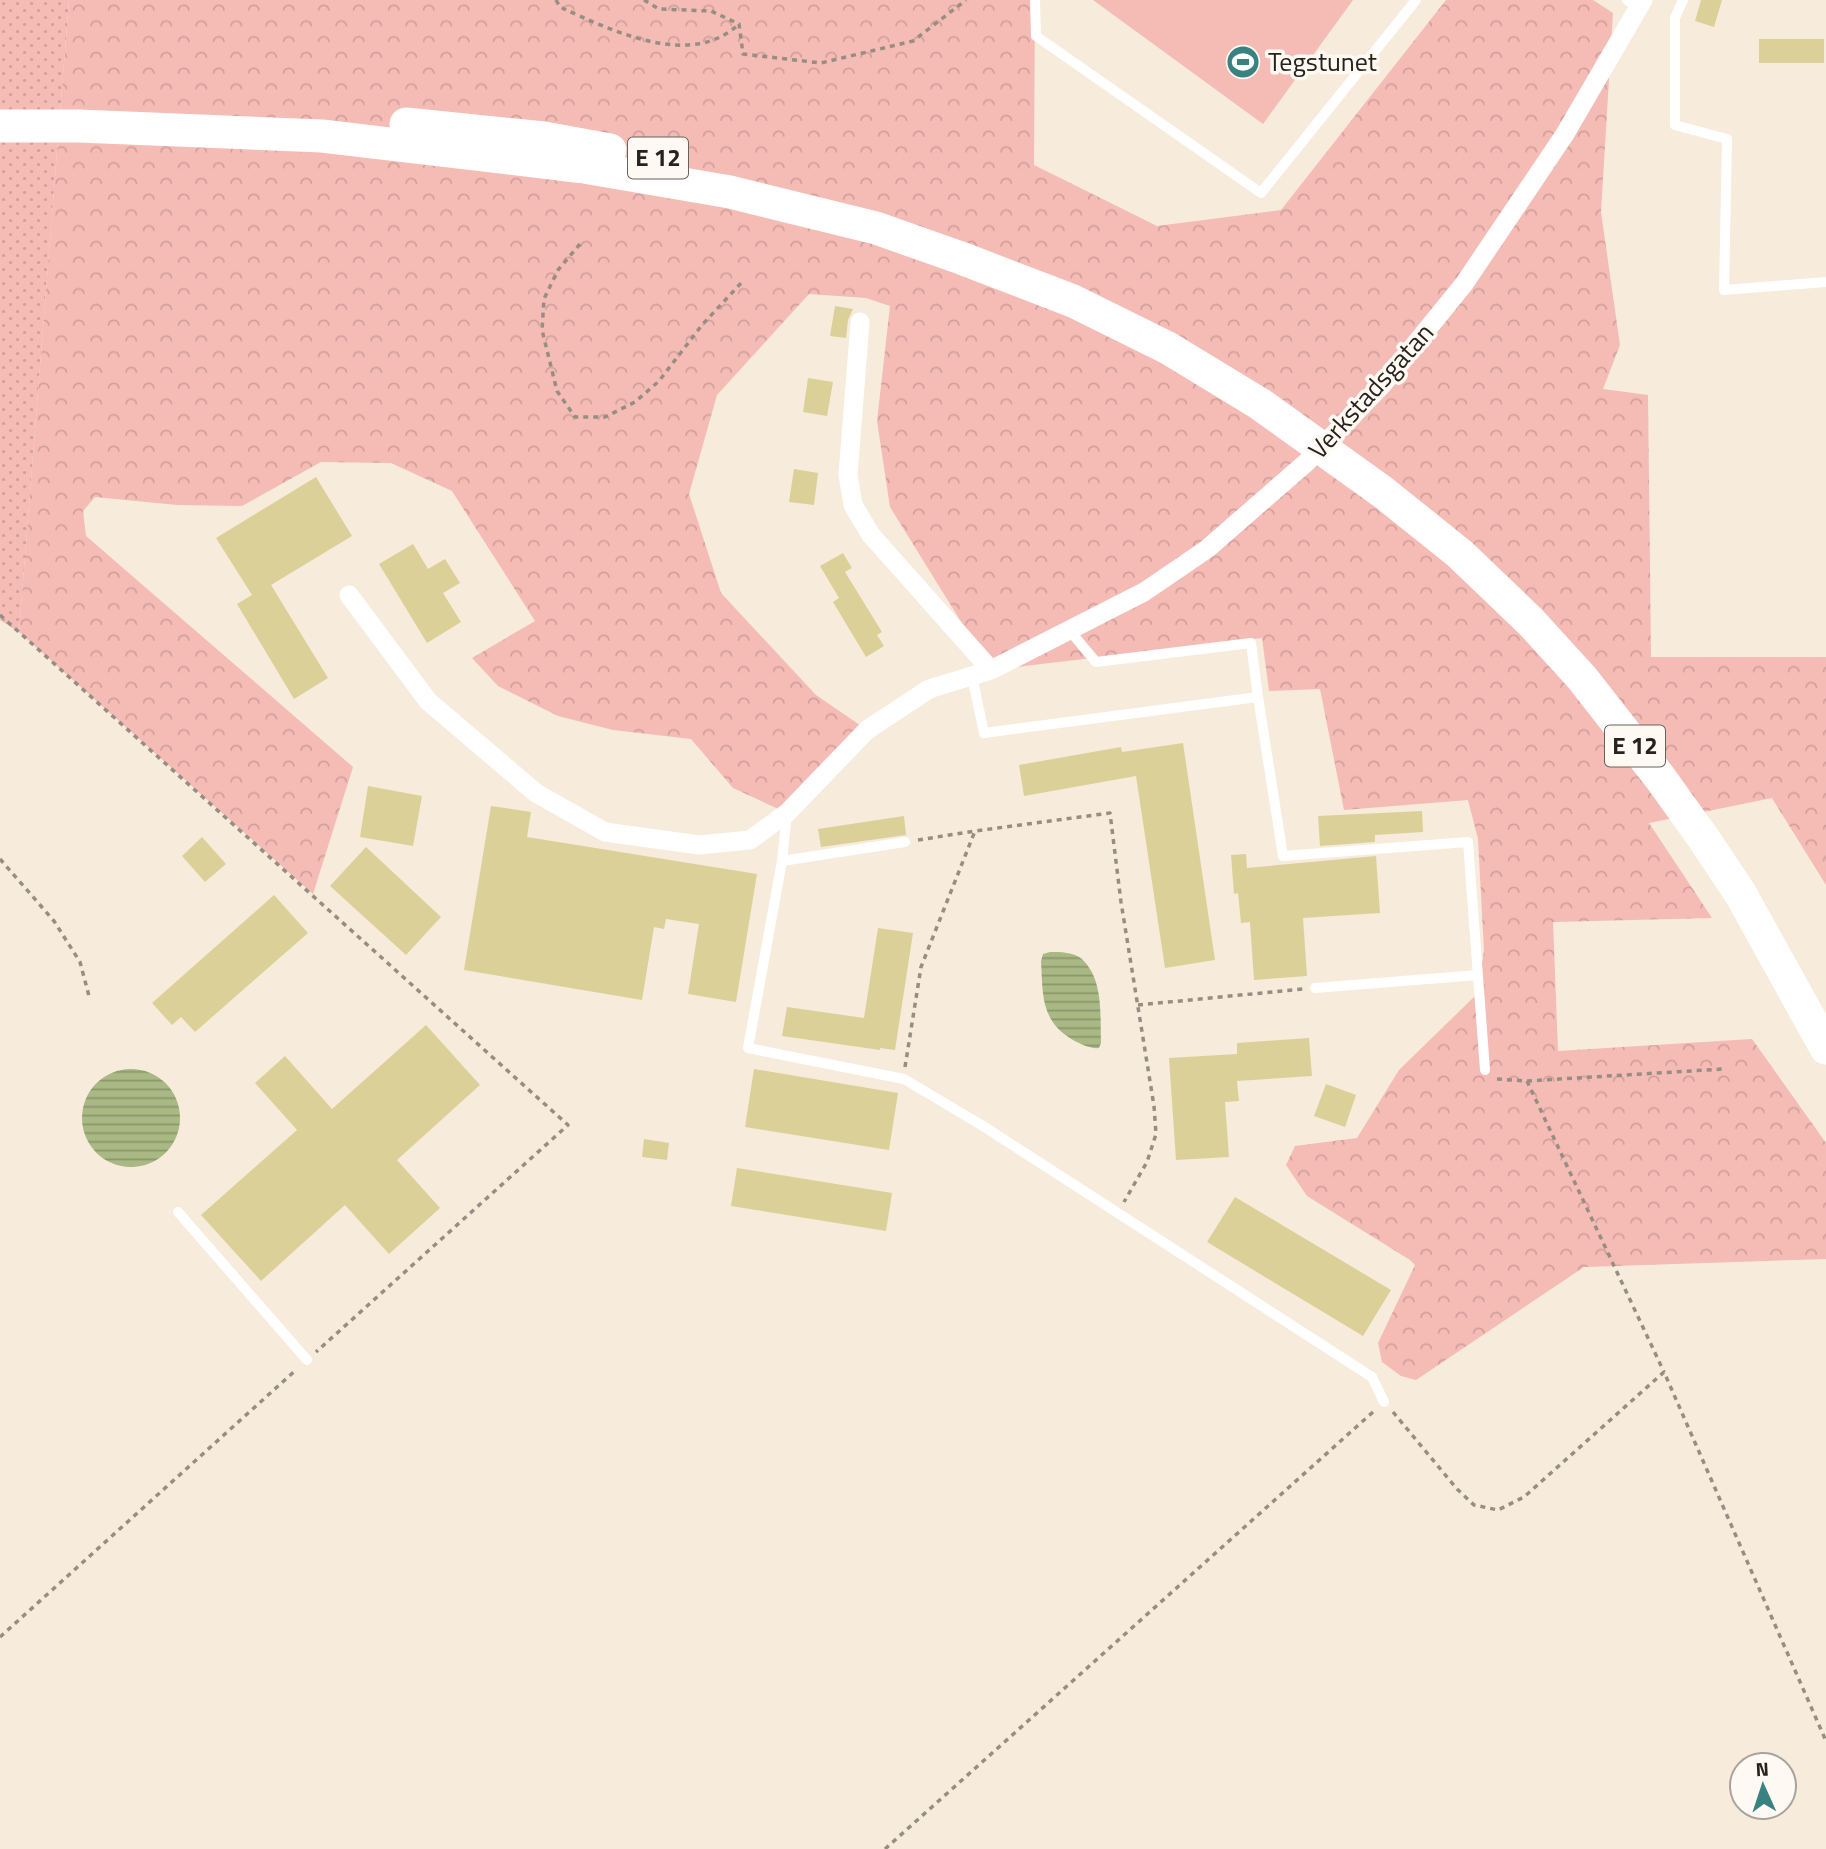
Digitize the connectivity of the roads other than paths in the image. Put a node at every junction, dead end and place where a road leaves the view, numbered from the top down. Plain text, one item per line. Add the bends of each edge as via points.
1 (1035, 0) edge
2 (1416, 0) edge
3 (1683, 0) edge
4 (1636, 3) edge
5 (0, 103) edge
6 (0, 126) edge
7 (1826, 282) edge
8 (860, 322) dead end
9 (1267, 395) junction
10 (1389, 484) junction
11 (349, 594) dead end
12 (1070, 631) junction
13 (981, 673) junction
14 (1258, 697) junction
15 (787, 813) junction
16 (905, 842) road end
17 (782, 861) junction
18 (1478, 975) junction
19 (1315, 988) road end
20 (1826, 1002) edge
21 (1826, 1048) edge
22 (1485, 1070) road end
23 (178, 1212) dead end
24 (307, 1360) road end
25 (1384, 1402) road end

1 - 2 lane via 1037,36 1261,193
3 - 7 lane via 1675,18 1675,125 1727,139 1724,290
4 - 12 street, Verkstadsgatan via 1565,134 1464,284 1382,386 1308,461 1208,549 1144,592
5 - 9 highway, E 12 via 322,115 544,138 736,172 853,200 946,229 1078,283 1177,330
6 - 9 highway, E 12 via 322,136 584,167 730,191 876,228 1073,301
8 - 13 street via 848,475 853,505 871,535
9 - 10 highway, E 12
10 - 20 highway, E 12 via 1467,535 1556,620 1626,700 1675,762 1748,870
10 - 21 highway, E 12 via 1531,622 1582,678 1661,779 1740,893
11 - 15 street, Verkstadsgatan via 428,701 536,793 605,832 699,845 737,842 750,840
12 - 13 street, Verkstadsgatan
12 - 14 lane via 1096,662 1251,643
13 - 14 lane via 984,733
13 - 15 street, Verkstadsgatan via 929,689 867,730
14 - 18 lane via 1283,856 1468,842
15 - 17 lane
16 - 17 lane
17 - 25 lane via 748,1048 904,1079 1372,1377
18 - 19 lane
18 - 22 lane
23 - 24 lane

